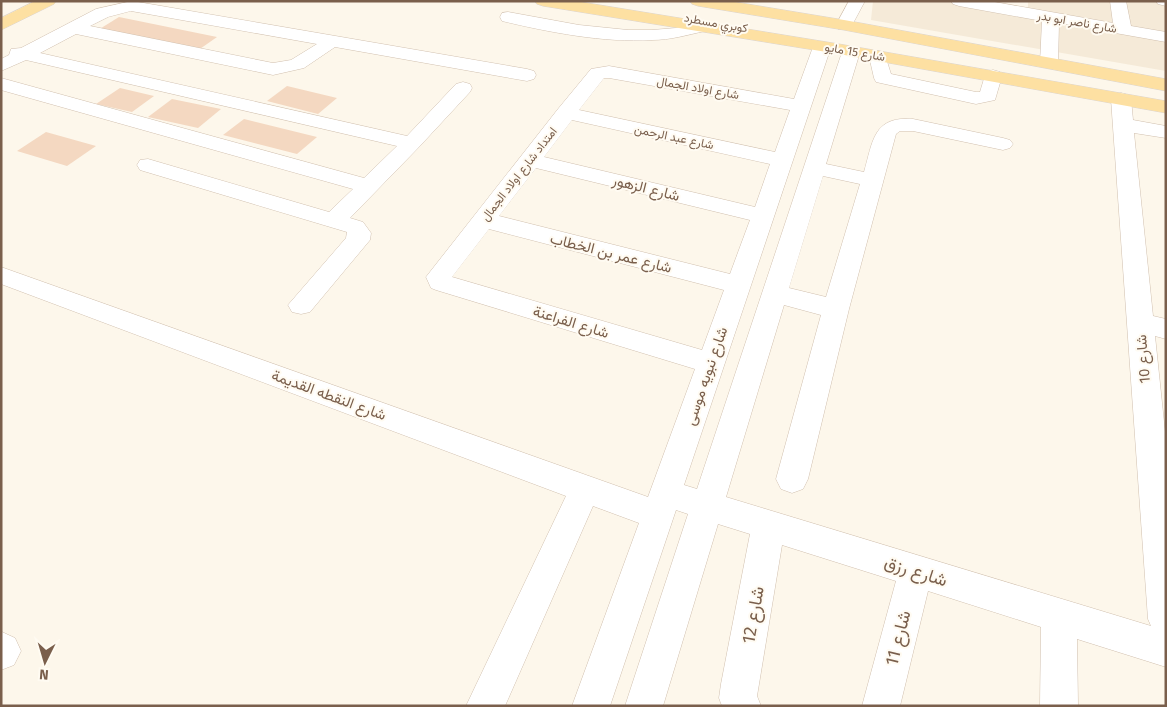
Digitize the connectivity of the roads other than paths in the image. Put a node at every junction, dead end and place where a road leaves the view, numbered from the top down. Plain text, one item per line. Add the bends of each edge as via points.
1 (34, 1) edge
2 (48, 1) edge
3 (543, 1) edge
4 (591, 1) edge
5 (857, 1) edge
6 (959, 1) edge
7 (1118, 1) edge
8 (697, 3) edge
9 (1042, 8) edge
10 (1, 14) edge
11 (508, 17) dead end
12 (713, 21) junction
13 (1, 25) edge
14 (844, 26) junction
15 (74, 28) junction
16 (1123, 30) junction
17 (1166, 37) edge
18 (331, 41) junction
19 (1, 50) edge
20 (847, 51) junction
21 (23, 54) junction
22 (1049, 64) junction
23 (1, 66) edge
24 (527, 75) dead end
25 (595, 75) joint
26 (993, 76) joint
27 (1, 84) edge
28 (1166, 85) edge
29 (463, 88) dead end
30 (801, 106) junction
31 (1166, 108) edge
32 (1123, 112) junction
33 (565, 113) junction
34 (1166, 132) edge
35 (412, 143) junction
36 (1003, 144) dead end
37 (530, 160) junction
38 (782, 160) junction
39 (148, 165) dead end
40 (815, 168) junction
41 (873, 180) junction
42 (368, 186) junction
43 (763, 216) junction
44 (334, 220) junction
45 (484, 220) junction
46 (443, 274) joint
47 (1, 275) edge
48 (738, 285) junction
49 (775, 294) junction
50 (301, 305) dead end
51 (836, 309) junction
52 (1153, 325) edge
53 (711, 363) junction
54 (792, 479) dead end
55 (585, 489) junction
56 (661, 504) junction
57 (708, 506) junction
58 (769, 524) junction
59 (916, 570) junction
60 (1059, 616) junction
61 (1166, 618) edge
62 (1166, 649) edge
63 (485, 706) edge
64 (591, 706) edge
65 (644, 706) edge
66 (742, 706) edge
67 (881, 706) edge
68 (1059, 706) edge

1 - 10 main road
2 - 13 main road
3 - 12 main road, شارع 15 مايو
4 - 12 main road, كوبري مسطرد
5 - 14 street
6 - 9 street, شارع ناصر ابو بدر
7 - 16 street
8 - 12 main road, كوبري مسطرد
8 - 14 main road, شارع 15 مايو
9 - 16 street, شارع ناصر ابو بدر
9 - 22 street
11 - 12 street via 630,36 671,34
12 - 14 main road, كوبري مسطرد via 817,28
12 - 20 main road, شارع 15 مايو
14 - 22 main road, شارع 15 مايو
15 - 18 street via 109,10 138,7
15 - 18 street via 273,69 299,65
15 - 21 street
16 - 17 street, شارع ناصر ابو بدر
18 - 24 street
19 - 21 street
20 - 26 street via 883,78 976,98 988,96
20 - 30 street, شارع نبويه موسى
20 - 40 street
21 - 23 street
21 - 35 street
22 - 28 main road, شارع 15 مايو
25 - 30 street, شارع اولاد الجمال via 609,72
25 - 33 street, امتداد شارع اولاد الجمال
26 - 32 main road
27 - 42 street
29 - 35 street
30 - 38 street, شارع نبويه موسى
31 - 32 main road
32 - 34 street
32 - 52 street, شارع 10
33 - 37 street, امتداد شارع اولاد الجمال
33 - 38 street, شارع عبد الرحمن
35 - 42 street
36 - 41 street via 898,125 886,132
37 - 43 street, شارع الزهور
37 - 45 street, امتداد شارع اولاد الجمال
38 - 43 street, شارع نبويه موسى
39 - 44 street
40 - 41 street
40 - 49 street
41 - 51 street
42 - 44 street
43 - 48 street, شارع نبويه موسى
44 - 50 street via 355,228 359,233 358,240
45 - 46 street, امتداد شارع اولاد الجمال
45 - 48 street, شارع عمر بن الخطاب
46 - 53 street, شارع الفراعنة via 439,277 444,284
47 - 55 street, شارع النقطه القديمة
48 - 53 street, شارع نبويه موسى
49 - 51 street
49 - 57 street
51 - 54 street
52 - 61 street, شارع 10
53 - 56 street, شارع نبويه موسى
55 - 56 street, شارع النقطه القديمة
55 - 63 street
56 - 57 street, شارع رزق
56 - 64 street, شارع نبويه موسى
57 - 58 street, شارع رزق
57 - 65 street
58 - 59 street, شارع رزق
58 - 66 street, شارع 12 via 740,684 738,698
59 - 60 street, شارع رزق
59 - 67 street, شارع 11
60 - 62 street, شارع رزق
60 - 68 street

